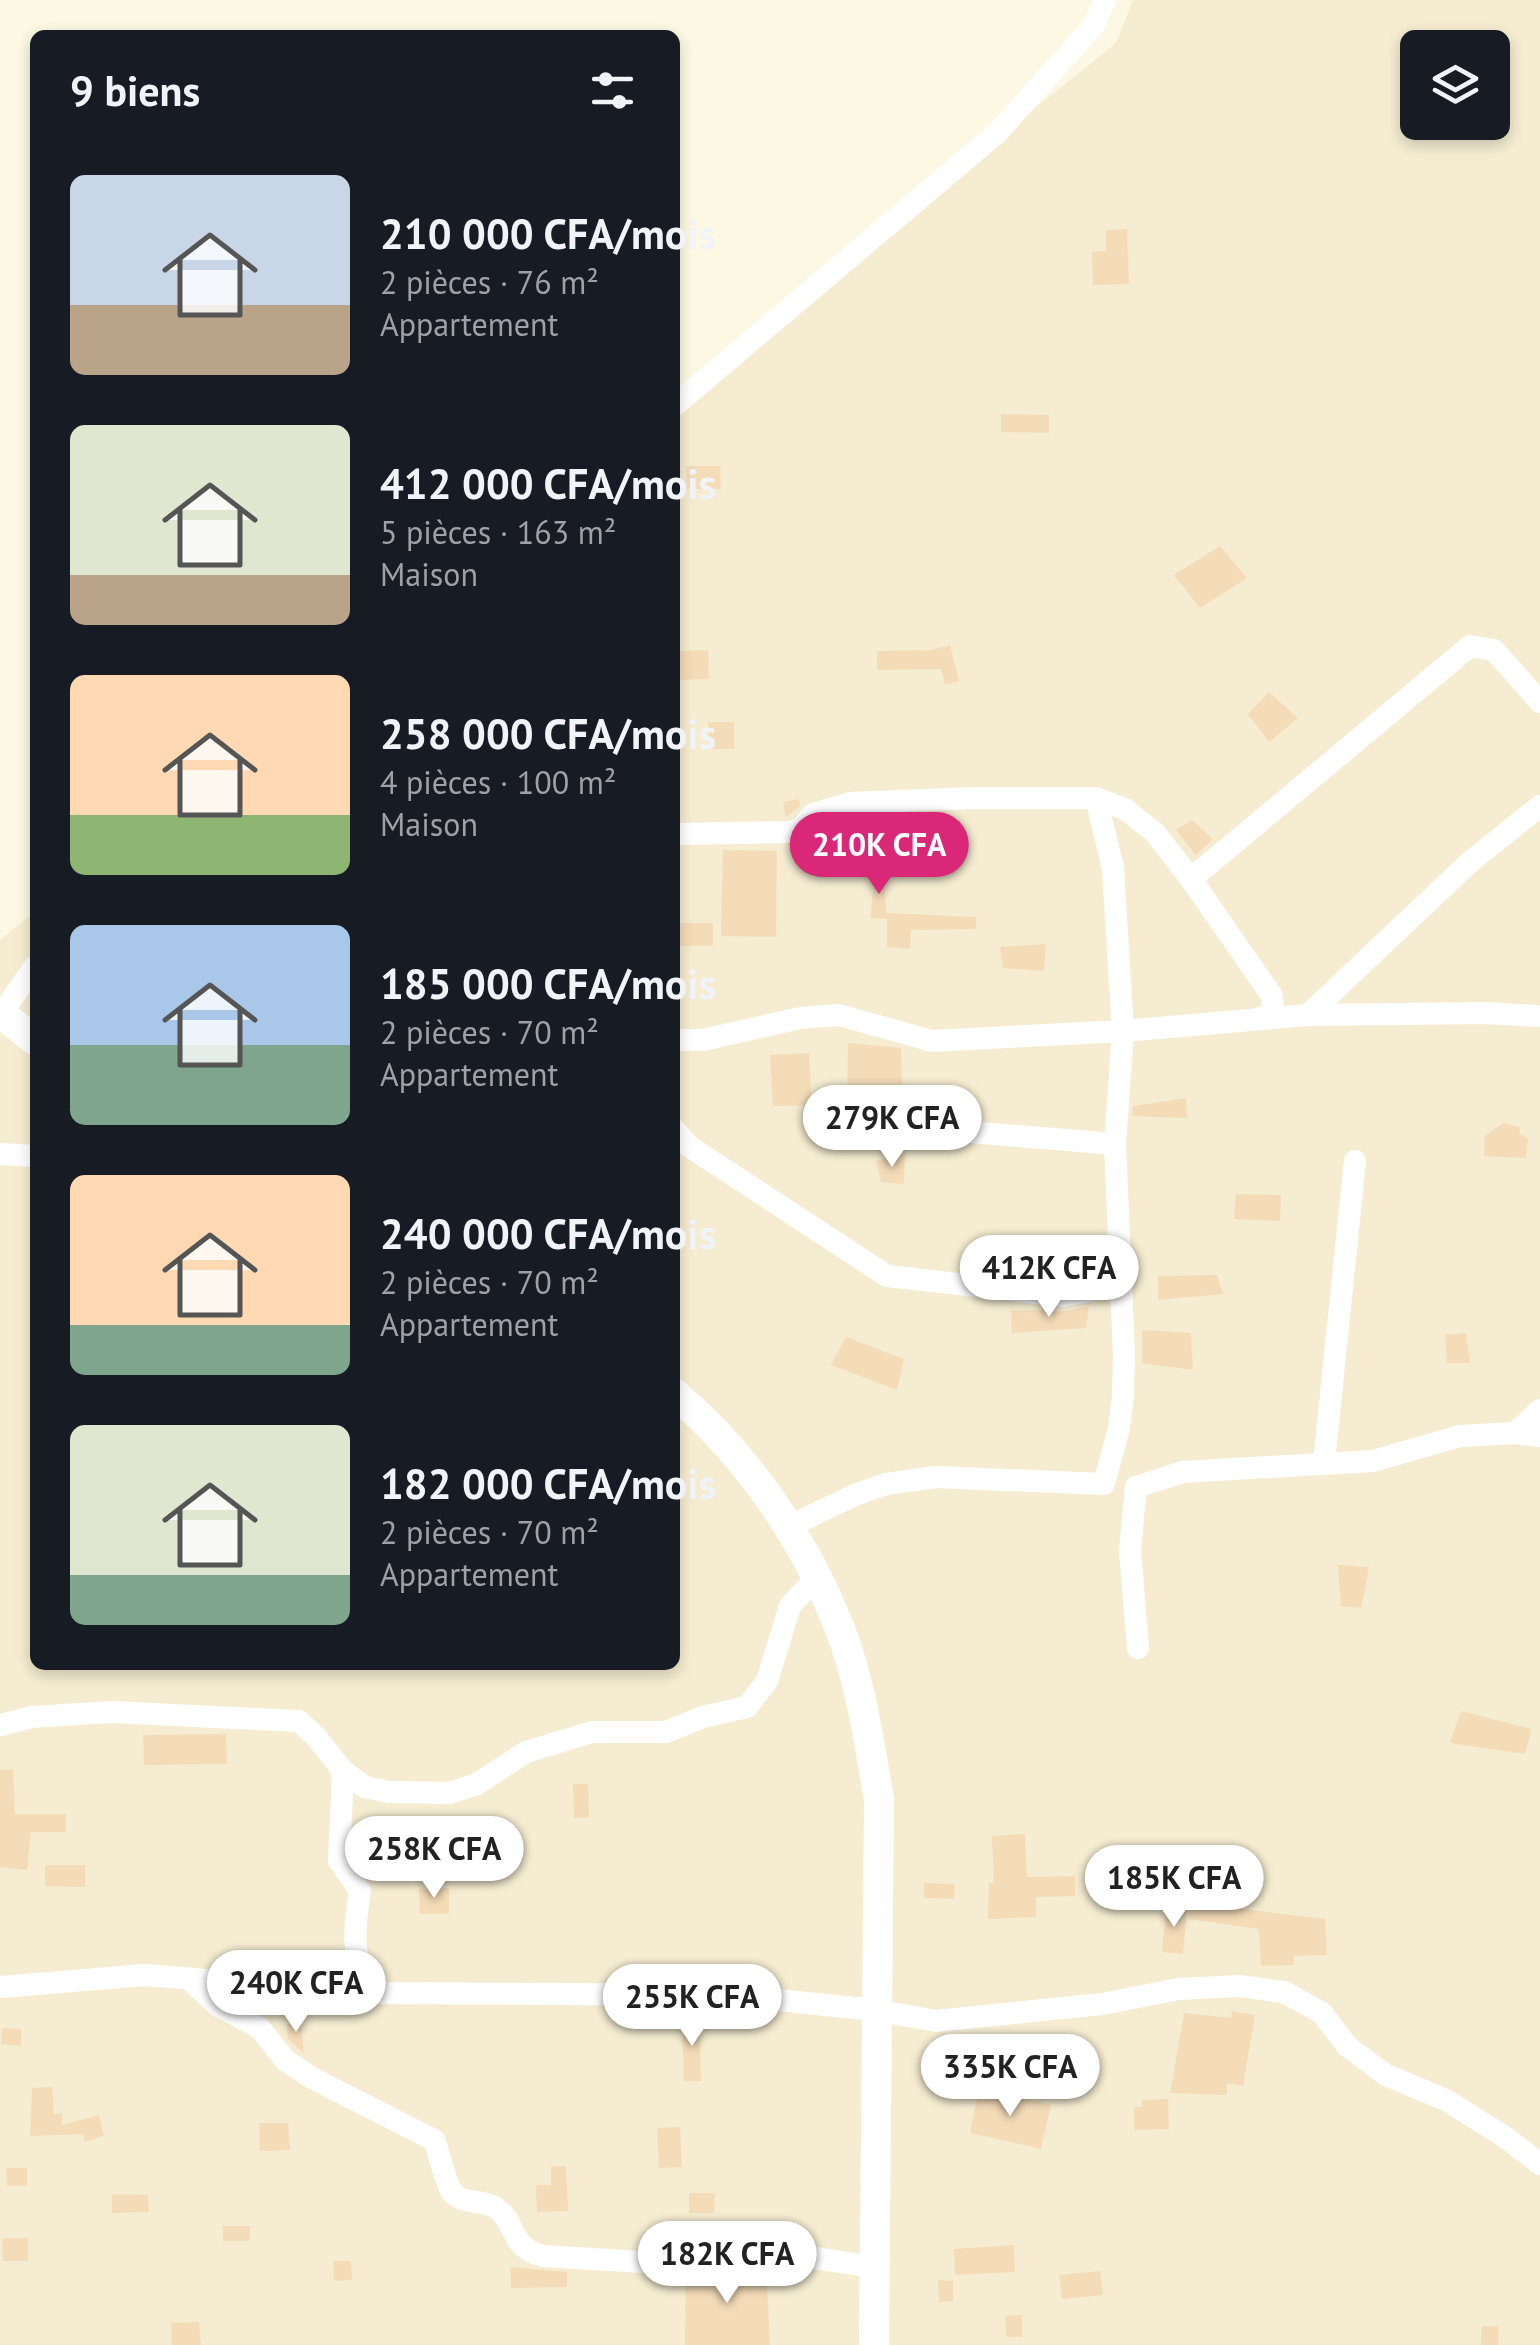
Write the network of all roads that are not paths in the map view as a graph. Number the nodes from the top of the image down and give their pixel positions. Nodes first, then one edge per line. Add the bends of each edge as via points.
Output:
1 (1104, 0) edge
2 (680, 401) edge
3 (1540, 702) edge
4 (1096, 798) junction
5 (1540, 806) edge
6 (680, 834) edge
7 (1191, 879) junction
8 (30, 973) edge
9 (0, 1014) edge
10 (1308, 1016) junction
11 (1540, 1016) edge
12 (1122, 1032) junction
13 (30, 1036) edge
14 (680, 1040) edge
15 (887, 1125) dead end
16 (680, 1136) edge
17 (1115, 1144) junction
18 (0, 1154) edge
19 (30, 1156) edge
20 (1355, 1161) dead end
21 (1119, 1285) junction
22 (680, 1399) edge
23 (1540, 1410) edge
24 (1515, 1433) junction
25 (1540, 1436) edge
26 (1324, 1462) junction
27 (1104, 1484) junction
28 (1136, 1487) junction
29 (790, 1526) junction
30 (816, 1578) junction
31 (1138, 1648) dead end
32 (0, 1725) edge
33 (343, 1772) junction
34 (190, 1980) junction
35 (0, 1987) edge
36 (368, 1994) junction
37 (876, 2010) junction
38 (1540, 2164) edge
39 (874, 2267) junction
40 (874, 2345) edge

1 - 2 street via 1094,26 997,132
3 - 7 street via 1494,650 1470,646
4 - 6 street via 850,803 812,814 791,832
4 - 7 street via 1126,809 1155,832
4 - 12 street via 1113,868
5 - 10 street via 1470,862
7 - 12 street via 1272,996 1273,1017
8 - 9 street
9 - 13 main road
10 - 11 street
10 - 12 street
12 - 14 street via 932,1041 839,1015
12 - 17 street
15 - 17 street
16 - 21 street via 887,1276 1064,1296
17 - 21 street
18 - 19 street
20 - 26 street
21 - 27 street via 1123,1396
22 - 29 main road via 755,1478
23 - 24 street
24 - 25 street
24 - 26 street via 1460,1436 1373,1460
26 - 28 street via 1184,1472
27 - 28 street
27 - 29 street via 936,1477 886,1484
28 - 31 street via 1130,1550
29 - 30 main road
30 - 33 street via 790,1606 767,1680 747,1706 666,1732 592,1732 526,1752 449,1793 390,1792 365,1787
30 - 37 main road via 864,1710 879,1799
32 - 33 street via 112,1712 299,1721
33 - 36 street via 338,1861 360,1891 353,1938
34 - 35 street via 145,1976
34 - 36 street
34 - 39 street via 218,2006 260,2028 285,2060 312,2078 434,2140 451,2191 500,2210 528,2252 660,2263 698,2250 775,2252
36 - 37 street via 728,1995
37 - 38 street via 936,2021 1178,1989 1284,1992 1322,2013 1347,2046 1386,2075 1446,2100
37 - 39 main road
39 - 40 main road

